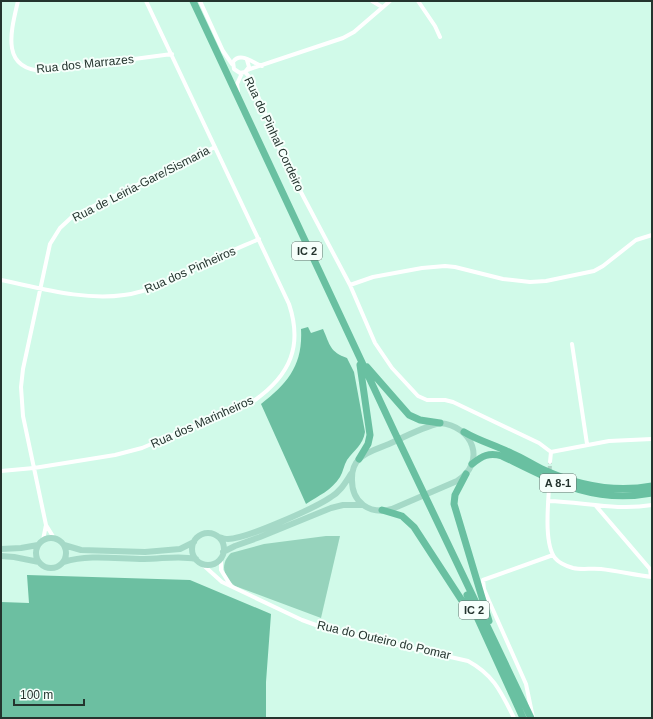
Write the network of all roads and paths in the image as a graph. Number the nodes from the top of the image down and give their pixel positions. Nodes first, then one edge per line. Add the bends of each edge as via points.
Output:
1 (18, 1) edge
2 (146, 1) edge
3 (189, 1) edge
4 (193, 1) edge
5 (200, 1) edge
6 (372, 1) edge
7 (390, 1) edge
8 (418, 1) edge
9 (382, 7) junction
10 (440, 37) dead end
11 (172, 54) junction
12 (227, 54) junction
13 (237, 58) junction
14 (247, 60) junction
15 (232, 64) junction
16 (262, 66) junction
17 (245, 72) junction
18 (239, 100) junction
19 (215, 147) junction
20 (652, 235) edge
21 (259, 239) junction
22 (1, 280) edge
23 (350, 285) junction
24 (41, 288) junction
25 (572, 344) dead end
26 (357, 352) junction
27 (360, 365) junction
28 (440, 423) junction
29 (464, 432) junction
30 (652, 439) edge
31 (587, 444) junction
32 (551, 452) junction
33 (359, 459) junction
34 (550, 462) tunnel mouth
35 (472, 464) junction
36 (34, 468) junction
37 (1, 471) edge
38 (352, 473) junction
39 (466, 474) junction
40 (652, 486) edge
41 (549, 488) tunnel mouth
42 (652, 493) edge
43 (548, 501) junction
44 (362, 504) junction
45 (652, 505) edge
46 (596, 506) junction
47 (382, 510) junction
48 (46, 525) junction
49 (219, 537) junction
50 (54, 538) junction
51 (43, 540) junction
52 (194, 542) junction
53 (38, 545) junction
54 (64, 545) junction
55 (1, 549) edge
56 (222, 554) junction
57 (553, 555) junction
58 (3, 557) edge
59 (196, 560) junction
60 (39, 562) junction
61 (64, 562) junction
62 (202, 564) junction
63 (651, 577) edge
64 (232, 587) junction
65 (497, 646) junction
66 (502, 673) junction
67 (514, 718) edge
68 (523, 718) edge
69 (532, 718) edge

1 - 11 street, Rua dos Marrazes via 9,41 10,52 23,68 43,71
2 - 11 street
3 - 27 highway, IC 2
4 - 18 highway, IC 2
5 - 12 street via 223,51
6 - 9 street
7 - 9 street
8 - 10 street
9 - 16 street via 354,32 343,38
11 - 19 street
12 - 13 street
12 - 15 street
13 - 14 street
13 - 15 street
14 - 16 street
14 - 17 street via 249,64
15 - 17 street via 235,71
16 - 17 street
17 - 18 street via 237,84
17 - 23 street, Rua do Pinhal Cordeiro via 251,79 284,160
18 - 26 highway, IC 2
19 - 21 street, Rua dos Marinheiros
19 - 24 street, Rua de Leiria-Gare/Sismaria via 73,216 60,228 50,244
20 - 23 street via 636,240 594,271 546,281 503,279 445,266 373,277
21 - 24 street, Rua dos Pinheiros via 167,282 138,292 118,296 95,296
21 - 36 street, Rua dos Marinheiros via 294,317 294,350 282,375 271,387 254,400 142,448 116,455
22 - 24 street, Rua dos Pinheiros
23 - 32 street, Rua do Pinhal Cordeiro via 375,343 392,368 418,396 427,400 453,402 539,443
24 - 36 street, Rua de Leiria-Gare/Sismaria via 21,387 23,416
25 - 31 street
26 - 28 highway via 406,413 420,420
26 - 65 highway, IC 2
27 - 33 highway via 370,435
27 - 66 highway, IC 2
28 - 29 main road via 455,426
28 - 33 main road
29 - 35 main road via 472,445
29 - 40 highway, A 8-1 via 573,482 613,489
30 - 31 street
31 - 32 street
32 - 34 street
33 - 38 main road
35 - 39 main road
35 - 42 highway, A 8-1 via 483,456 494,454 582,491 616,496
36 - 37 street, Rua dos Marinheiros
36 - 48 street, Rua de Leiria-Gare/Sismaria
38 - 44 main road via 353,491
38 - 49 main road via 340,490 325,501 294,516 233,538
39 - 47 main road via 457,481 410,502
39 - 65 highway via 455,495 454,504
41 - 43 street
43 - 46 street
43 - 57 street via 547,528
44 - 47 main road
44 - 56 main road via 331,508 235,546
45 - 46 street via 629,508
46 - 63 street via 650,569
47 - 66 highway via 402,516 414,527 468,608
48 - 50 street
48 - 51 street
49 - 52 main road via 205,533 198,536
49 - 56 main road via 223,545
50 - 51 main road
50 - 54 main road
51 - 53 main road
52 - 54 main road via 180,549 151,552 81,550
52 - 59 main road via 192,551
53 - 55 main road
53 - 60 main road via 36,556
54 - 61 main road via 67,552
56 - 62 main road via 213,564
56 - 64 street via 221,570
57 - 63 street via 559,562 573,568
57 - 69 street via 483,580 484,589 526,684
58 - 60 main road
59 - 61 main road via 178,556 144,559 80,558
59 - 62 main road
60 - 61 main road via 47,568 57,567
62 - 64 street, Rua do Outeiro do Pomar via 222,582
64 - 67 street, Rua do Outeiro do Pomar via 288,614 327,629 468,661 485,671 492,679
65 - 69 highway, IC 2
66 - 68 highway, IC 2

